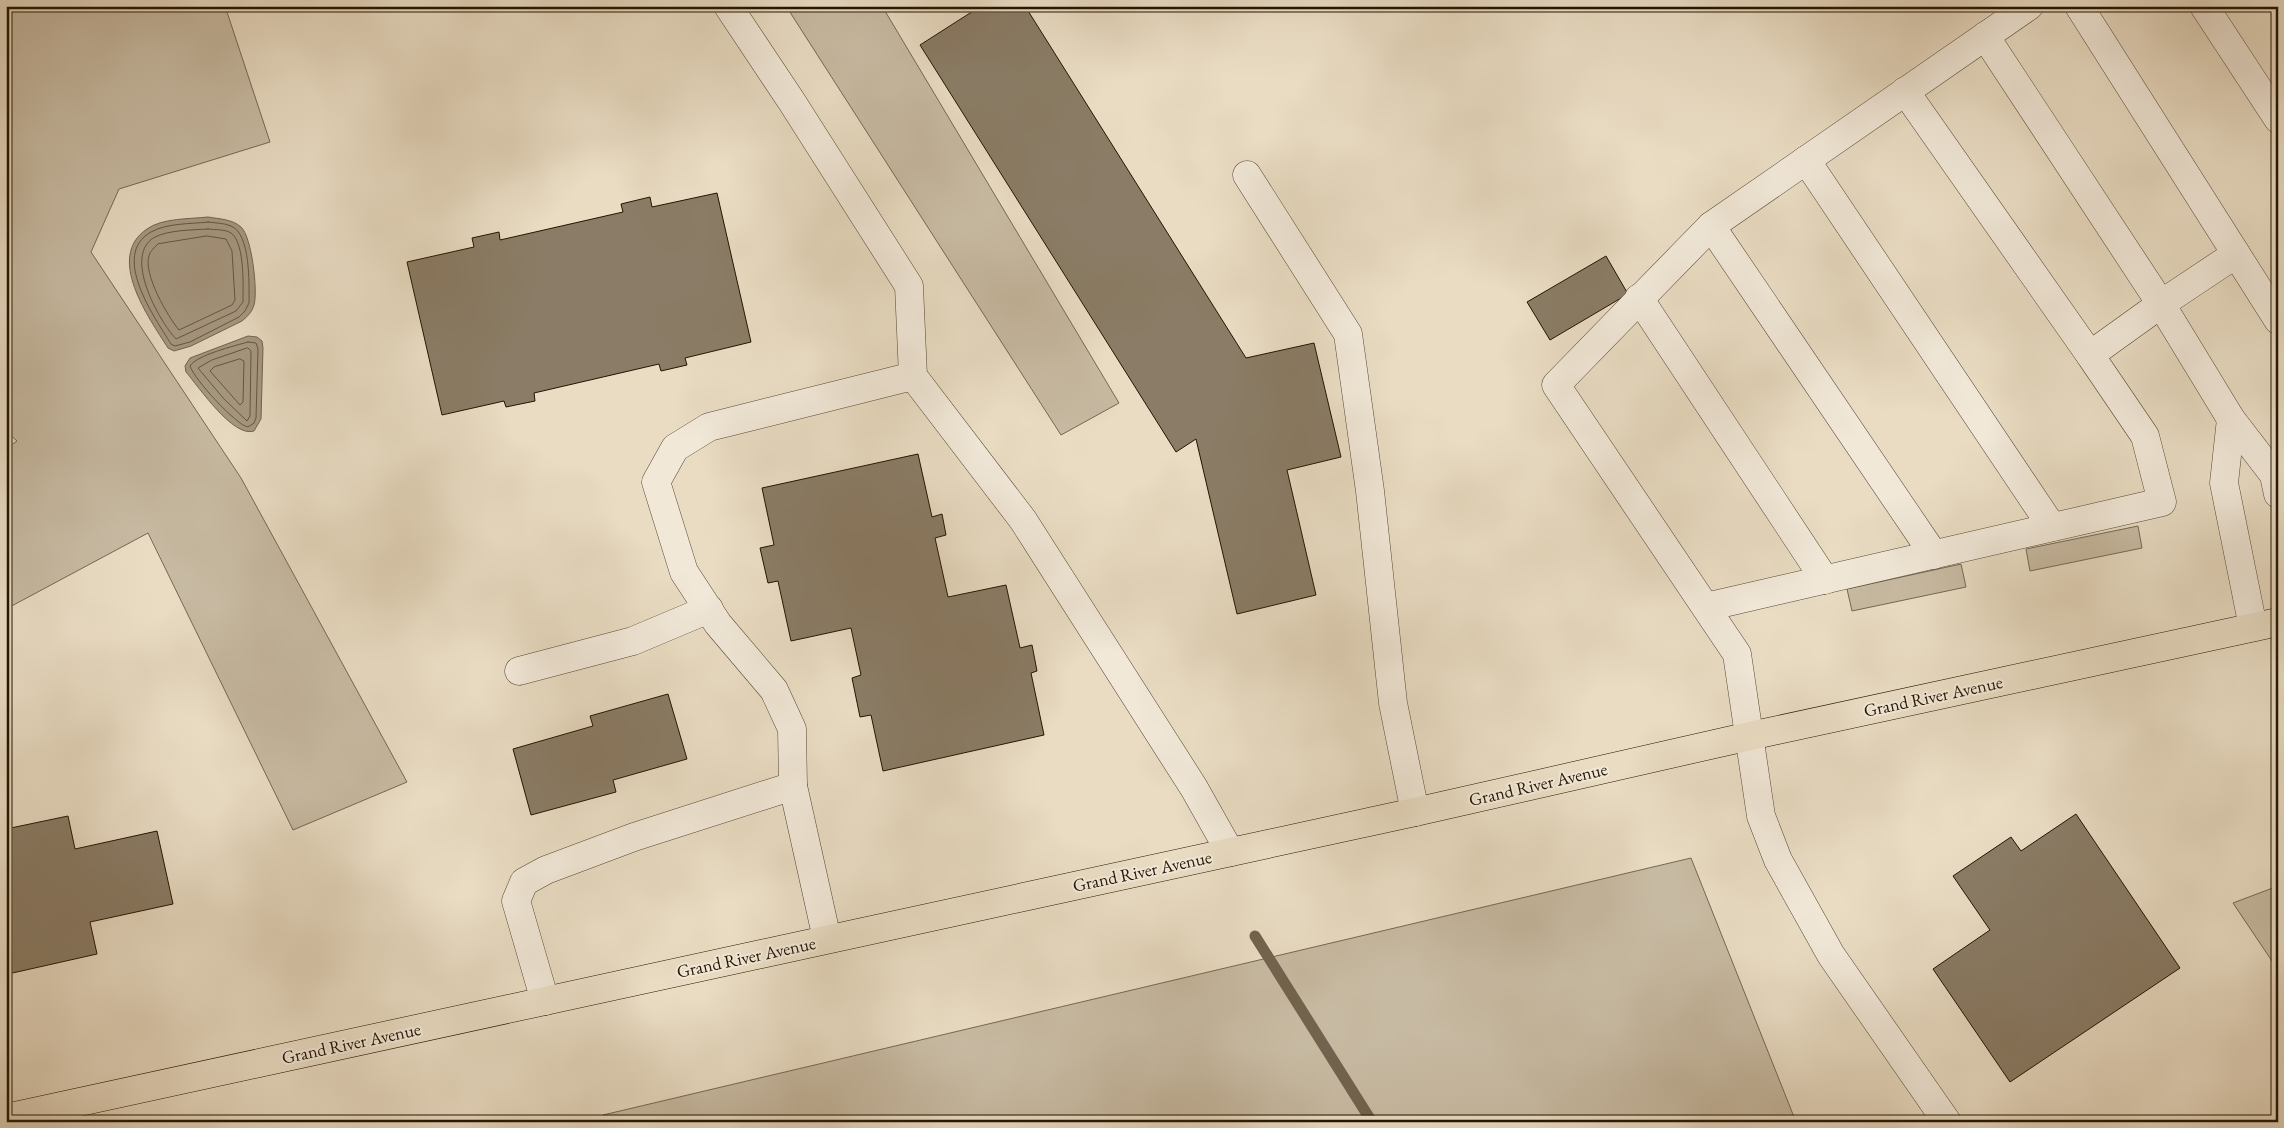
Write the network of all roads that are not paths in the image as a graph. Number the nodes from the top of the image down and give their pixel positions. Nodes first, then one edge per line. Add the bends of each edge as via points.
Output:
1 (728, 6) edge
2 (2029, 6) edge
3 (2079, 6) edge
4 (2204, 6) edge
5 (1985, 36) junction
6 (1905, 91) junction
7 (2278, 119) edge
8 (1806, 160) junction
9 (1247, 175) dead end
10 (1710, 226) junction
11 (2236, 254) junction
12 (1639, 298) junction
13 (2161, 304) junction
14 (2278, 320) edge
15 (2090, 355) junction
16 (913, 376) junction
17 (2231, 420) junction
18 (2278, 494) edge
19 (2052, 527) junction
20 (1934, 554) junction
21 (1825, 580) junction
22 (1706, 607) junction
23 (708, 609) junction
24 (2265, 625) edge
25 (520, 671) dead end
26 (1750, 736) junction
27 (793, 786) junction
28 (1415, 812) junction
29 (1230, 852) junction
30 (827, 939) junction
31 (545, 1001) junction
32 (6, 1118) edge
33 (1946, 1122) edge

1 - 16 lane via 909,286
2 - 5 lane
3 - 11 lane
4 - 7 lane
5 - 6 lane
5 - 13 lane
6 - 8 lane
6 - 15 lane
8 - 10 lane
8 - 19 lane
9 - 28 lane via 1348,334 1370,491 1393,703
10 - 12 lane
10 - 20 lane
11 - 13 lane
11 - 14 lane
12 - 21 lane
12 - 22 lane via 1556,385
13 - 15 lane
13 - 17 lane
15 - 19 lane via 2145,436 2162,502
16 - 23 lane via 709,427 675,448 656,482 684,572
16 - 29 lane via 1023,520 1194,788
17 - 18 lane via 2274,475
17 - 24 lane via 2224,484
19 - 20 lane
20 - 21 lane
21 - 22 lane
22 - 26 lane via 1737,654
23 - 25 lane via 634,641
23 - 27 lane via 774,690 792,729
24 - 26 main road, Grand River Avenue
26 - 28 main road, Grand River Avenue
26 - 33 lane via 1762,816 1778,860 1831,955
27 - 30 lane
27 - 31 lane via 634,837 546,870 524,882 516,901
28 - 29 main road, Grand River Avenue
29 - 30 main road, Grand River Avenue
30 - 31 main road, Grand River Avenue
31 - 32 main road, Grand River Avenue

